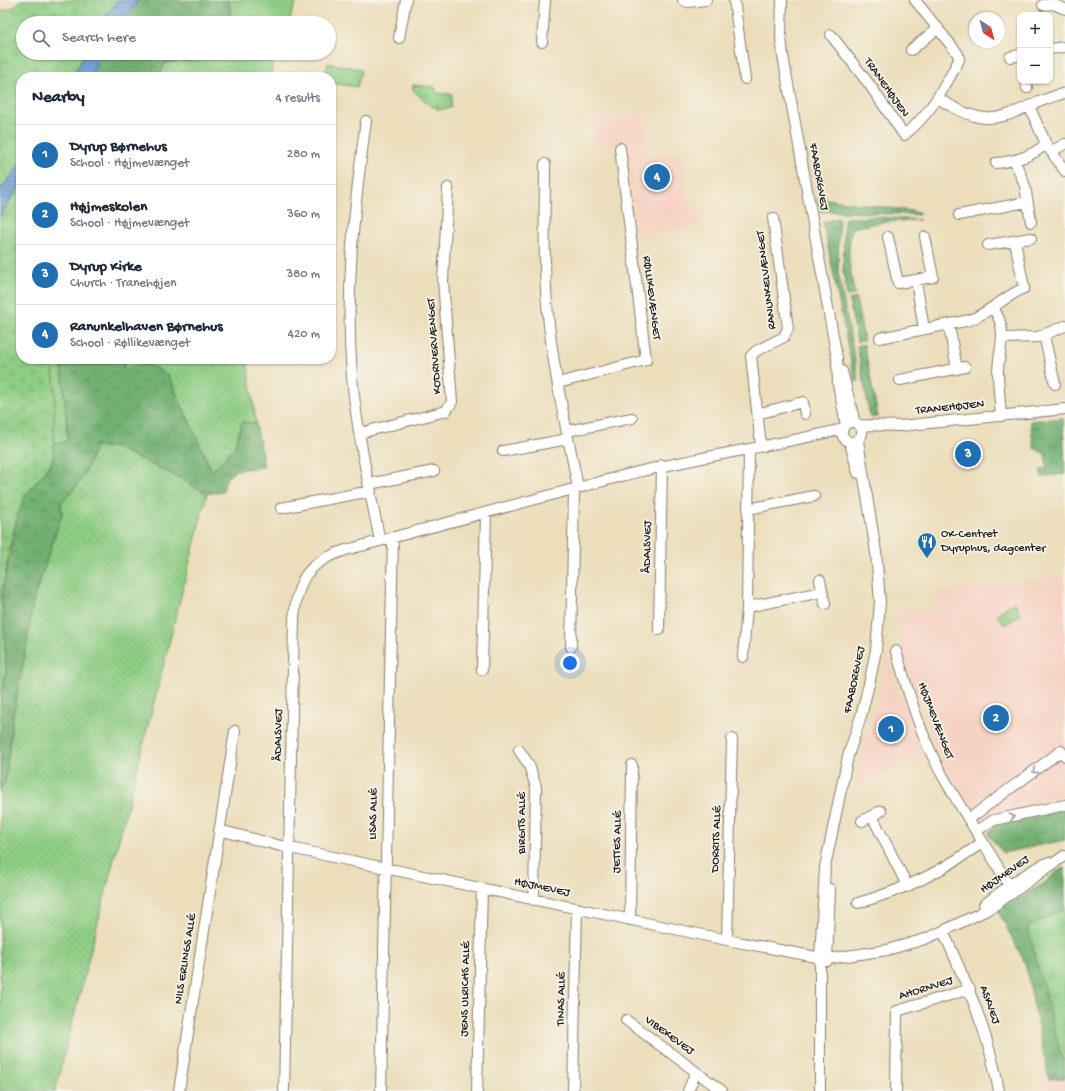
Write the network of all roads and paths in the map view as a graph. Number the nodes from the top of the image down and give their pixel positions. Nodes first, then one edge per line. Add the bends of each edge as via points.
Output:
1 (406, 0) edge
2 (545, 0) edge
3 (683, 0) edge
4 (706, 0) edge
5 (734, 0) edge
6 (782, 0) edge
7 (915, 0) edge
8 (1043, 5) dead end
9 (1065, 9) edge
10 (938, 28) junction
11 (831, 34) dead end
12 (399, 38) dead end
13 (542, 42) dead end
14 (1065, 47) edge
15 (1053, 49) edge
16 (911, 50) dead end
17 (745, 79) dead end
18 (1065, 93) edge
19 (938, 98) junction
20 (1029, 106) junction
21 (366, 121) dead end
22 (1065, 144) edge
23 (620, 148) dead end
24 (1049, 148) junction
25 (1015, 160) junction
26 (996, 163) dead end
27 (545, 164) dead end
28 (1065, 171) edge
29 (448, 188) dead end
30 (1027, 202) junction
31 (959, 215) dead end
32 (773, 218) dead end
33 (1031, 222) dead end
34 (888, 236) dead end
35 (925, 237) dead end
36 (1031, 238) dead end
37 (1016, 241) junction
38 (988, 245) dead end
39 (916, 281) junction
40 (993, 308) junction
41 (949, 326) junction
42 (1065, 326) edge
43 (924, 329) junction
44 (1044, 335) junction
45 (880, 338) dead end
46 (1003, 338) junction
47 (900, 380) dead end
48 (558, 383) junction
49 (1055, 384) dead end
50 (1065, 409) edge
51 (757, 414) junction
52 (805, 414) dead end
53 (1001, 416) junction
54 (632, 418) dead end
55 (852, 432) junction
56 (360, 433) junction
57 (568, 435) junction
58 (761, 446) junction
59 (749, 449) junction
60 (504, 451) dead end
61 (662, 465) junction
62 (434, 471) dead end
63 (370, 488) junction
64 (576, 488) junction
65 (814, 496) dead end
66 (281, 508) dead end
67 (748, 509) junction
68 (486, 512) junction
69 (393, 537) junction
70 (380, 541) junction
71 (820, 580) dead end
72 (822, 592) junction
73 (825, 604) dead end
74 (747, 607) junction
75 (659, 630) dead end
76 (571, 647) dead end
77 (896, 650) dead end
78 (743, 657) dead end
79 (482, 670) dead end
80 (235, 731) dead end
81 (732, 739) dead end
82 (520, 750) dead end
83 (1065, 756) edge
84 (632, 765) dead end
85 (1065, 805) edge
86 (882, 811) dead end
87 (872, 816) junction
88 (968, 819) junction
89 (862, 822) dead end
90 (219, 830) junction
91 (976, 831) junction
92 (983, 842) junction
93 (290, 848) junction
94 (1064, 856) edge
95 (386, 867) junction
96 (1015, 886) junction
97 (908, 887) junction
98 (482, 888) junction
99 (534, 900) junction
100 (858, 904) dead end
101 (577, 908) junction
102 (630, 920) junction
103 (943, 931) junction
104 (727, 940) junction
105 (824, 956) junction
106 (970, 989) junction
107 (626, 1020) dead end
108 (696, 1072) junction
109 (179, 1091) edge
110 (284, 1091) edge
111 (381, 1091) edge
112 (477, 1091) edge
113 (573, 1091) edge
114 (688, 1091) edge
115 (722, 1091) edge
116 (820, 1091) edge
117 (896, 1091) edge
118 (999, 1091) edge

1 - 12 street
2 - 13 street
3 - 4 street
5 - 17 street
6 - 55 street, FAABORGVEJ via 782,56 837,358 838,384
7 - 10 street, TRANEHØJEN
8 - 9 street via 1053,4
10 - 16 street
10 - 19 street, TRANEHØJEN via 960,60
11 - 19 street, TRANEHØJEN via 904,135 917,125
14 - 15 street
18 - 20 street
19 - 20 street via 962,113 986,119 1011,115
20 - 24 street
21 - 56 street via 355,198 350,266 352,371
22 - 24 street
23 - 48 street, RØLLIKEVÆNGET via 646,360
24 - 25 street
24 - 28 street
25 - 26 street
25 - 30 street
27 - 48 street via 543,212 546,298
29 - 56 street, KODRIVERVÆNGET via 443,281 452,402 446,411
30 - 31 street
30 - 33 street
32 - 51 street, RANUNKELVÆNGET via 787,332 784,337 751,356
34 - 39 street via 898,283
35 - 39 street via 933,277
36 - 37 street
37 - 38 street
37 - 40 street via 1024,288 1011,294
39 - 43 street
40 - 41 street via 970,320
40 - 46 street, TRANEHØJEN via 1000,317
41 - 43 street
41 - 47 street via 961,368
42 - 44 street
43 - 45 street
44 - 46 street via 1029,339
44 - 49 street
46 - 53 street, TRANEHØJEN via 998,370
48 - 57 street
50 - 53 street, TRANEHØJEN
51 - 52 street via 803,402
51 - 58 street, RANUNKELVÆNGET
53 - 55 street, TRANEHØJEN
54 - 57 street
55 - 58 street, ÅDALSVEJ
55 - 105 street, FAABORGVEJ via 878,565 880,602 876,650 838,797 825,874
56 - 63 street
57 - 60 street
57 - 64 street
58 - 59 street, ÅDALSVEJ
59 - 61 street, ÅDALSVEJ
59 - 67 street
61 - 64 street, ÅDALSVEJ
61 - 75 street, ÅDALSVEJ
62 - 63 street
63 - 66 street
63 - 70 street
64 - 68 street, ÅDALSVEJ
64 - 76 street
65 - 67 street
67 - 74 street
68 - 69 street, ÅDALSVEJ
68 - 79 street
69 - 70 street, ÅDALSVEJ
69 - 95 street, LISAS ALLÉ
70 - 93 street, ÅDALSVEJ via 331,555 318,562 303,578 299,589 294,619
71 - 72 street
72 - 73 street
72 - 74 street
74 - 78 street
77 - 88 street, HØJMEVÆNGET via 922,731 938,767
80 - 90 street, NILS ERLINGS ALLÉ
81 - 104 street, DORRITS ALLÉ
82 - 99 street, BIRGITS ALLÉ via 529,765 536,787
83 -> 88 street via 1062,751
84 - 102 street, JETTES ALLÉ
91 -> 85 street via 994,820
86 - 87 street
87 - 89 street
87 - 97 street
88 - 91 street, HØJMEVÆNGET
90 - 93 street
90 - 109 street, NILS ERLINGS ALLÉ
91 - 92 street, HØJMEVÆNGET
92 - 96 street, HØJMEVÆNGET
92 - 97 street via 938,872
93 - 95 street, HØJMEVEJ
93 - 110 street, ÅDALSVEJ
94 - 96 street, HØJMEVEJ via 1038,866
95 - 98 street, HØJMEVEJ
95 - 111 street, LISAS ALLÉ
96 - 103 street, HØJMEVEJ via 991,908
97 - 100 street
98 - 99 street, HØJMEVEJ
98 - 112 street, JENS ULRICHS ALLÉ
99 - 101 street, HØJMEVEJ
101 - 102 street, HØJMEVEJ
101 - 113 street, TINAS ALLÉ
102 - 104 street, HØJMEVEJ
103 - 105 street, HØJMEVEJ via 924,939 872,953
103 - 106 street, ASKVEJ
104 - 105 street, HØJMEVEJ
105 - 116 street, FAABORGVEJ
106 - 117 street, AHORNVEJ via 897,1011
106 - 118 street, ASKVEJ via 985,1030
107 - 108 street, VIBEKEVEJ
108 - 114 street, VIBEKEVEJ
108 - 115 street, VIBEKEVEJ

